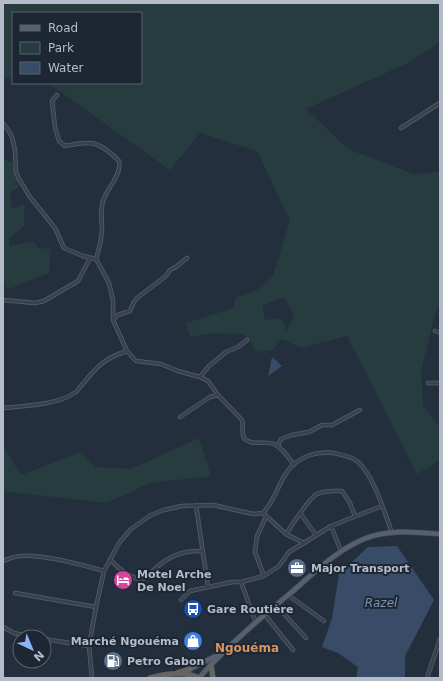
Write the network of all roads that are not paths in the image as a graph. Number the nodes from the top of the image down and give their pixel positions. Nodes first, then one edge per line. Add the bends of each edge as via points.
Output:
1 (57, 95) dead end
2 (440, 103) edge
3 (3, 123) edge
4 (401, 128) dead end
5 (90, 258) junction
6 (187, 258) dead end
7 (96, 259) junction
8 (3, 300) edge
9 (113, 320) junction
10 (435, 331) dead end
11 (440, 333) edge
12 (247, 340) dead end
13 (127, 351) junction
14 (200, 377) junction
15 (428, 383) dead end
16 (440, 383) edge
17 (218, 395) junction
18 (3, 408) edge
19 (360, 410) dead end
20 (180, 417) dead end
21 (278, 446) junction
22 (294, 465) junction
23 (196, 505) junction
24 (382, 506) junction
25 (263, 513) junction
26 (300, 513) junction
27 (355, 516) junction
28 (266, 517) junction
29 (331, 526) junction
30 (392, 532) junction
31 (286, 534) junction
32 (440, 534) edge
33 (316, 535) junction
34 (304, 543) junction
35 (202, 551) junction
36 (341, 551) junction
37 (110, 559) junction
38 (3, 561) edge
39 (104, 571) junction
40 (264, 576) junction
41 (241, 582) junction
42 (208, 587) junction
43 (15, 593) dead end
44 (288, 595) junction
45 (181, 600) dead end
46 (276, 605) junction
47 (96, 607) junction
48 (265, 615) junction
49 (324, 621) dead end
50 (256, 623) junction
51 (3, 627) edge
52 (12, 632) edge
53 (306, 638) dead end
54 (440, 639) edge
55 (52, 641) edge
56 (89, 646) junction
57 (293, 650) dead end
58 (221, 653) junction
59 (211, 664) junction
60 (190, 669) junction
61 (174, 674) junction
62 (187, 676) edge
63 (92, 678) edge
64 (150, 678) edge
65 (199, 678) edge
66 (213, 678) edge
67 (427, 678) edge

1 - 7 street via 52,101 52,110 62,145 83,142 102,146 119,161 120,165 103,201 102,231
2 - 4 street
3 - 5 street via 12,137 17,175 30,198 54,228 64,248
5 - 7 street
5 - 8 street via 78,281 44,301 35,303
6 - 9 street via 137,298 130,311 118,315
7 - 9 street via 109,283 113,300
9 - 13 street
10 - 11 street
12 - 14 street via 226,352
13 - 14 street via 138,362 161,364
13 - 18 street via 101,363 72,395 50,402
14 - 17 street via 208,381
15 - 16 street
17 - 20 street
17 - 21 street via 242,420 245,438 253,443 267,442
19 - 21 street via 332,425 280,439
21 - 22 street
22 - 24 street via 311,455 323,452 352,458 367,474
22 - 25 street via 287,472 274,499
23 - 25 street via 217,506 253,514
23 - 35 street
23 - 37 street via 172,508 151,515 131,529 114,549
24 - 27 street
24 - 30 street
25 - 28 street
26 - 27 street via 316,494 342,491
26 - 31 street
26 - 33 street
27 - 29 street
28 - 31 street
28 - 40 street via 257,536 254,552
29 - 33 street
29 - 36 street
30 - 32 main road
30 - 36 main road via 366,538
31 - 34 street
33 - 34 street
34 - 40 street via 288,552 279,566
35 - 37 street via 174,556 140,580 124,572
35 - 42 street
36 - 44 main road
37 - 39 street
38 - 39 street via 28,556
39 - 47 street
40 - 41 street
41 - 42 street
41 - 50 street
42 - 45 street via 190,591
43 - 47 street
44 - 46 main road
44 - 49 street
46 - 48 main road
46 - 53 street
47 - 56 street
48 - 50 main road
48 - 57 street
50 - 58 main road
51 - 52 street
54 - 67 street
55 - 56 street
56 - 63 street
58 - 59 main road
58 - 60 main road
59 - 65 main road
59 - 66 highway
60 - 61 highway
60 - 62 main road
61 - 62 highway
61 - 64 highway
62 - 65 highway

